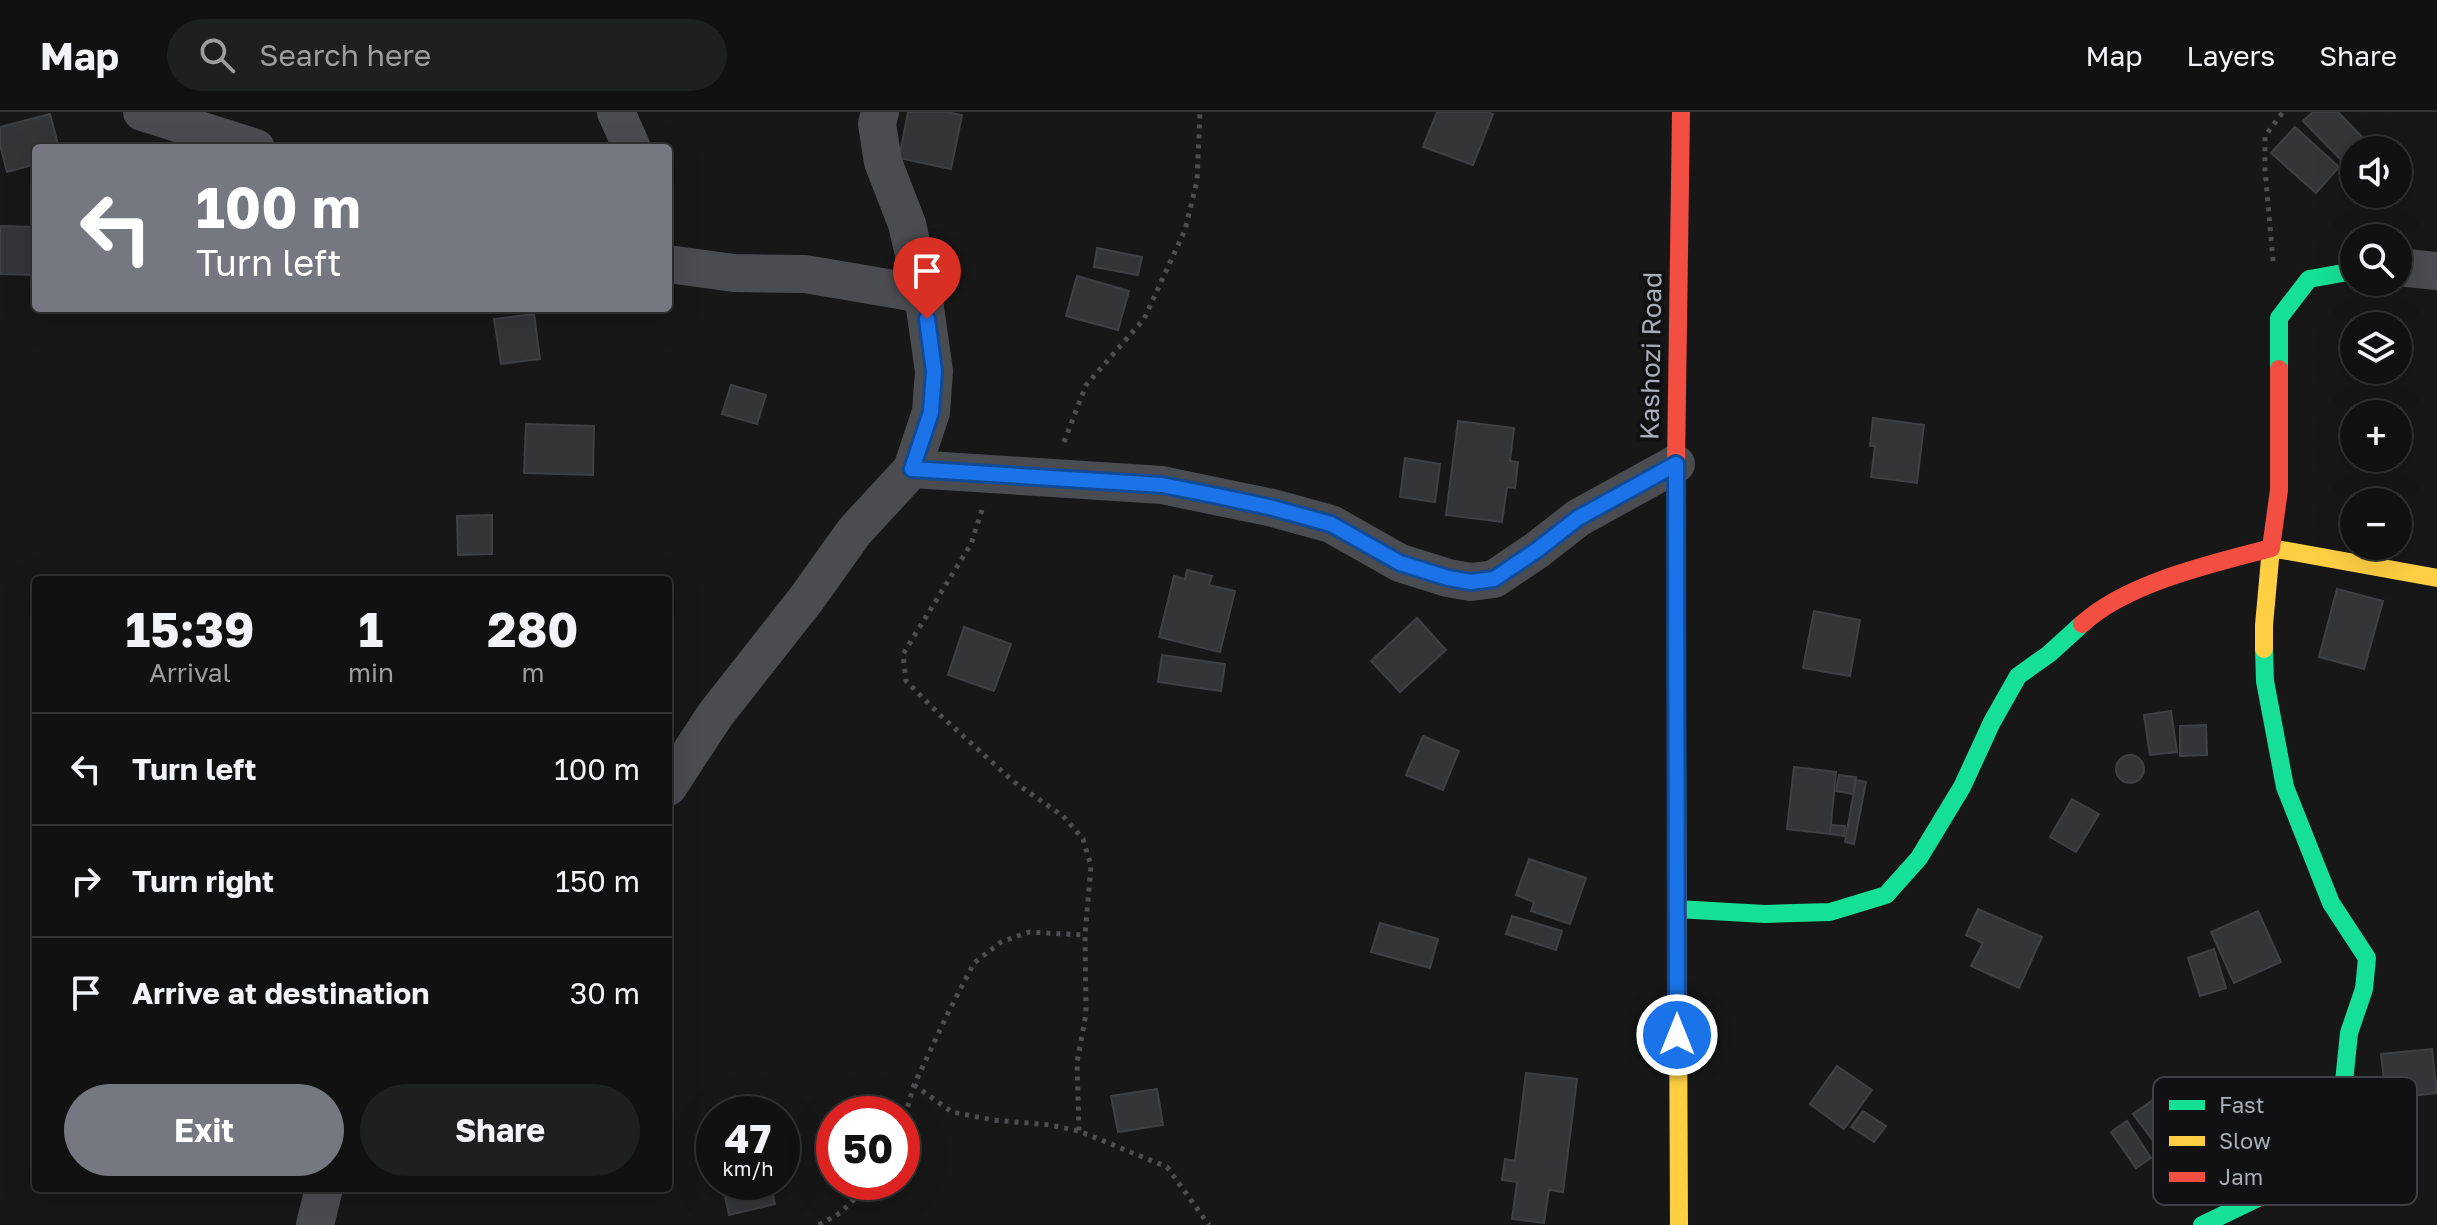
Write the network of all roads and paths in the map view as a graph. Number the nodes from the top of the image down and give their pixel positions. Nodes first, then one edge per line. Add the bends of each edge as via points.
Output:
1 (142, 112) edge
2 (616, 112) edge
3 (880, 112) edge
4 (1200, 112) edge
5 (1681, 112) edge
6 (2283, 112) edge
7 (243, 144) edge
8 (630, 144) edge
9 (672, 255) edge
10 (2412, 268) edge
11 (2437, 271) edge
12 (2340, 273) edge
13 (923, 294) junction
14 (2279, 318) junction
15 (1676, 464) junction
16 (912, 469) junction
17 (994, 475) junction
18 (1051, 477) junction
19 (2271, 548) junction
20 (2437, 578) edge
21 (672, 781) edge
22 (1676, 909) junction
23 (1085, 935) junction
24 (2344, 1077) edge
25 (914, 1085) junction
26 (911, 1096) edge
27 (1079, 1131) junction
28 (323, 1192) edge
29 (853, 1200) edge
30 (2244, 1205) edge
31 (315, 1225) edge
32 (819, 1225) edge
33 (1209, 1225) edge
34 (1679, 1225) edge
35 (2202, 1225) edge

1 - 7 street
2 - 8 street
3 - 13 street via 883,162 907,224
4 - 18 path via 1197,181 1185,230 1144,319 1086,385
5 - 15 street, Kashozi Road
6 - 14 path via 2265,136
9 - 13 street via 734,273 805,274
10 - 11 street
12 - 14 street via 2309,279
13 - 16 street via 934,371 931,412
14 - 19 street via 2279,490
15 - 18 street via 1578,518 1494,579 1471,582 1400,563 1331,524 1273,508 1162,485
15 - 22 street, Kashozi Road
16 - 17 street
16 - 21 street via 854,532 715,715
17 - 18 street
17 - 23 path via 971,544 903,654 906,681 1083,839 1091,866
19 - 20 street
19 - 22 street via 2142,588 2093,614 2018,676 1962,787 1919,858 1886,895 1830,912
19 - 24 street via 2265,681 2285,787 2331,903 2367,958
22 - 34 street, Kashozi Road
23 - 25 path via 1029,932 1001,942 974,963
23 - 27 path via 1086,1014 1077,1062
25 - 26 path
25 - 27 path via 952,1112
27 - 33 path via 1167,1167
28 - 31 street
29 - 32 path
30 - 35 street

